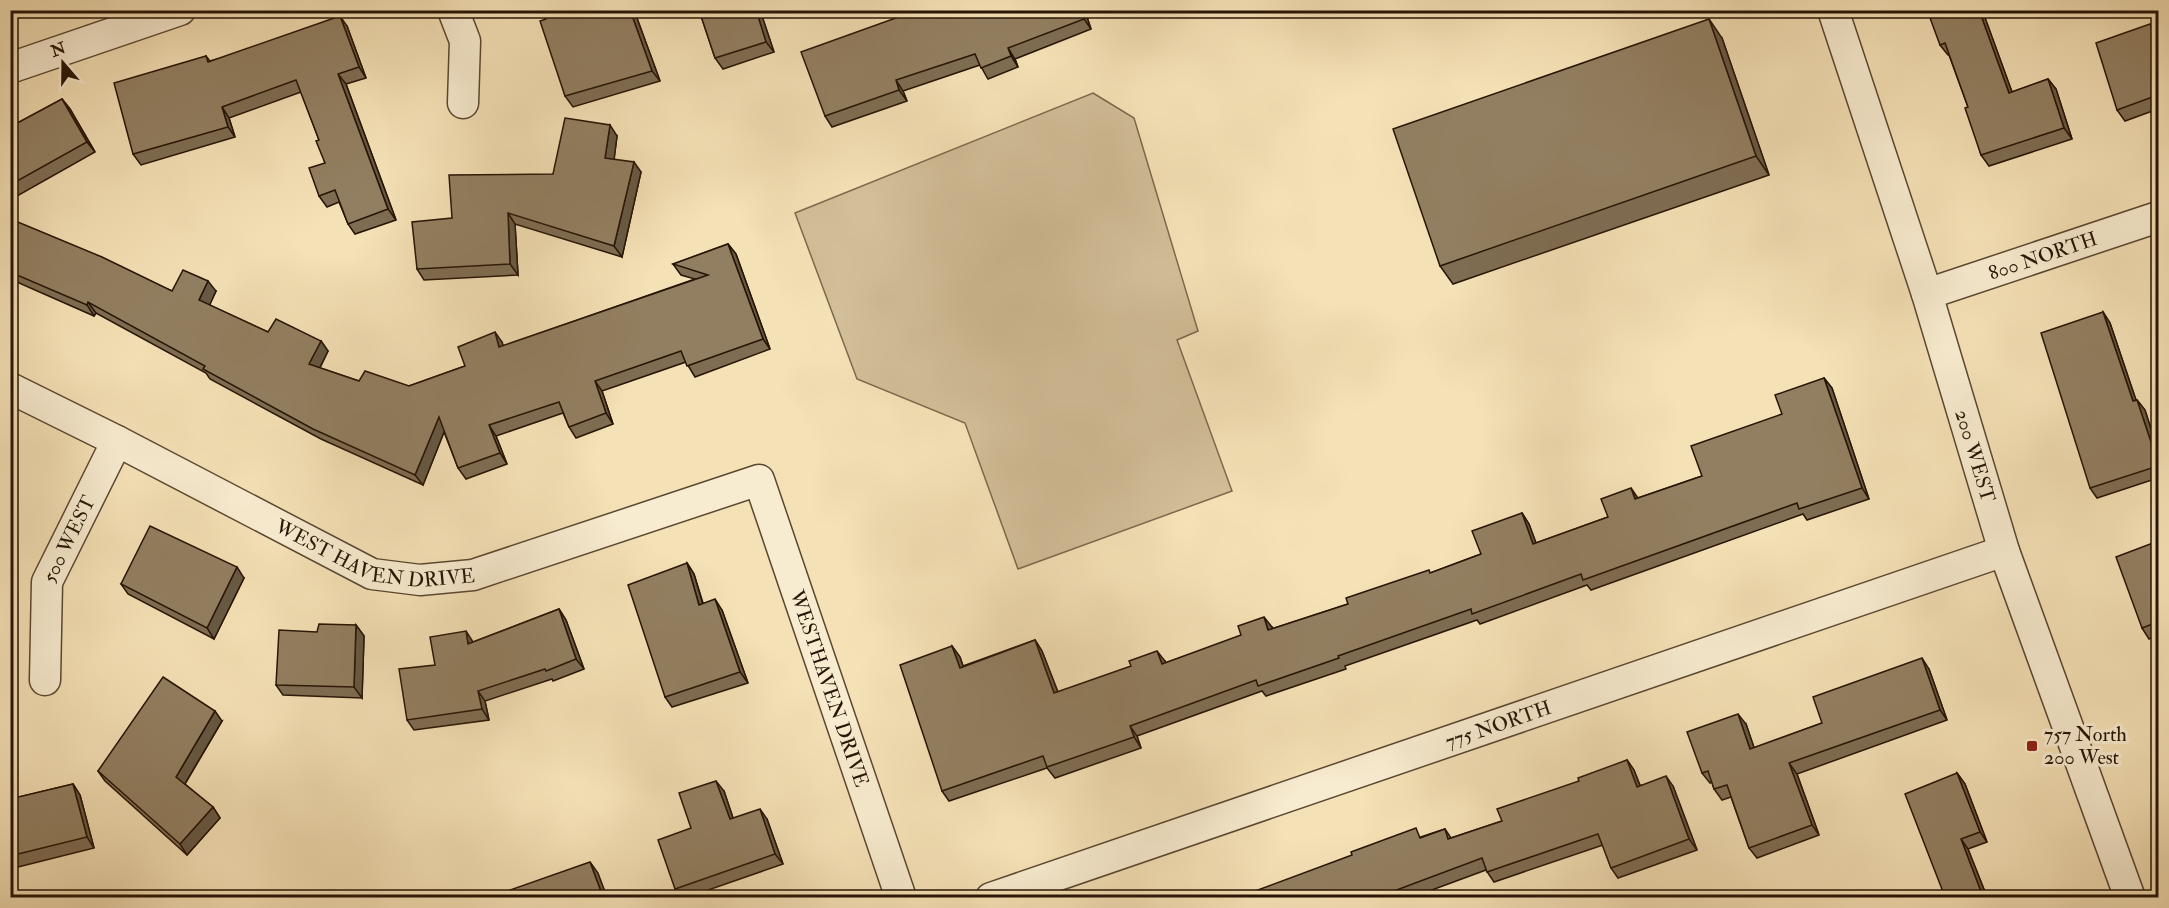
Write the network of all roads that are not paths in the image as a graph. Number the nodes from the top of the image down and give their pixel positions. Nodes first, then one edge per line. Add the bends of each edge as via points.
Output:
1 (180, 10) edge
2 (453, 10) edge
3 (1833, 10) edge
4 (10, 68) edge
5 (463, 102) dead end
6 (2158, 217) edge
7 (1926, 294) junction
8 (10, 388) edge
9 (117, 441) junction
10 (759, 480) joint
11 (2004, 551) junction
12 (45, 680) dead end
13 (901, 897) edge
14 (991, 897) edge
15 (2130, 897) edge

1 - 4 street
2 - 5 street via 465,41
3 - 7 street, 200 WEST
6 - 7 street, 800 NORTH
7 - 11 street, 200 WEST
8 - 9 street, WEST HAVEN DRIVE
9 - 10 street, WEST HAVEN DRIVE via 372,574 420,580 473,575
9 - 12 street, 500 WEST via 47,582
10 - 13 street, WESTHAVEN DRIVE
11 - 14 street, 775 NORTH
11 - 15 street, 200 WEST

